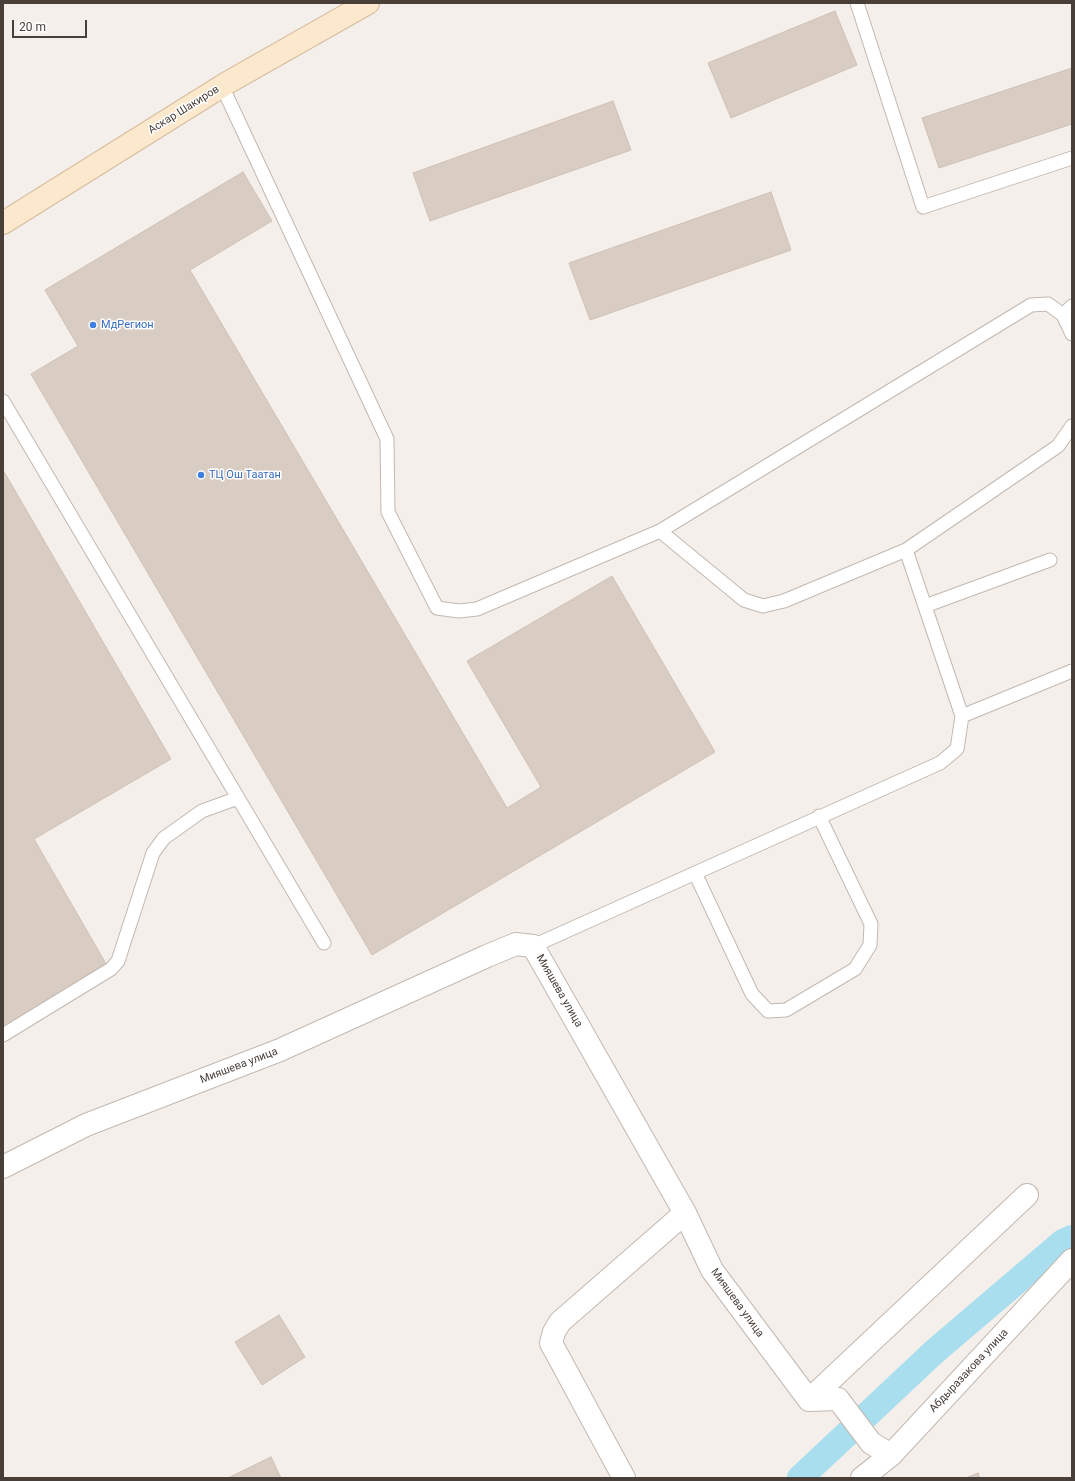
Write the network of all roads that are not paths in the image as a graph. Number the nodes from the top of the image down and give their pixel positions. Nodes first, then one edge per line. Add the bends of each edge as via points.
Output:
1 (368, 3) edge
2 (857, 3) edge
3 (222, 86) junction
4 (1072, 158) edge
5 (3, 223) edge
6 (1068, 311) edge
7 (1072, 334) edge
8 (3, 401) edge
9 (1072, 426) edge
10 (660, 531) junction
11 (906, 550) junction
12 (1050, 560) dead end
13 (925, 606) junction
14 (1072, 670) edge
15 (962, 716) junction
16 (238, 798) junction
17 (819, 816) junction
18 (695, 873) junction
19 (324, 943) dead end
20 (533, 946) junction
21 (3, 1035) edge
22 (3, 1167) edge
23 (1027, 1195) dead end
24 (685, 1213) junction
25 (1072, 1260) edge
26 (809, 1400) junction
27 (891, 1456) junction
28 (624, 1478) edge
29 (862, 1478) edge

1 - 3 main road, Аскар Шакиров
2 - 4 lane via 923,207
3 - 5 main road, Аскар Шакиров
3 - 10 lane via 387,439 388,512 437,608 459,611 477,609
6 - 7 lane
6 - 10 lane via 1048,304 1031,305
8 - 16 lane
9 - 11 lane via 1058,446
10 - 11 lane via 744,600 763,606 784,601
11 - 13 lane
12 - 13 lane
13 - 15 lane
14 - 15 lane
15 - 17 lane via 957,749 940,764
16 - 19 lane
16 - 21 lane via 202,811 164,838 153,853 118,961 111,969
17 - 18 lane
17 - 18 lane via 870,924 870,945 855,969 786,1010 768,1011 752,994
18 - 20 lane
20 - 22 street, Мияшева улица via 516,944 280,1050 86,1125
20 - 24 street, Мияшева улица
23 - 26 street
24 - 26 street, Мияшева улица via 712,1270
24 - 28 street via 560,1322 554,1332 552,1343
25 - 27 street, Абдыразакова улица
26 - 27 street via 838,1399 871,1443
27 - 29 street, Абдыразакова улица

